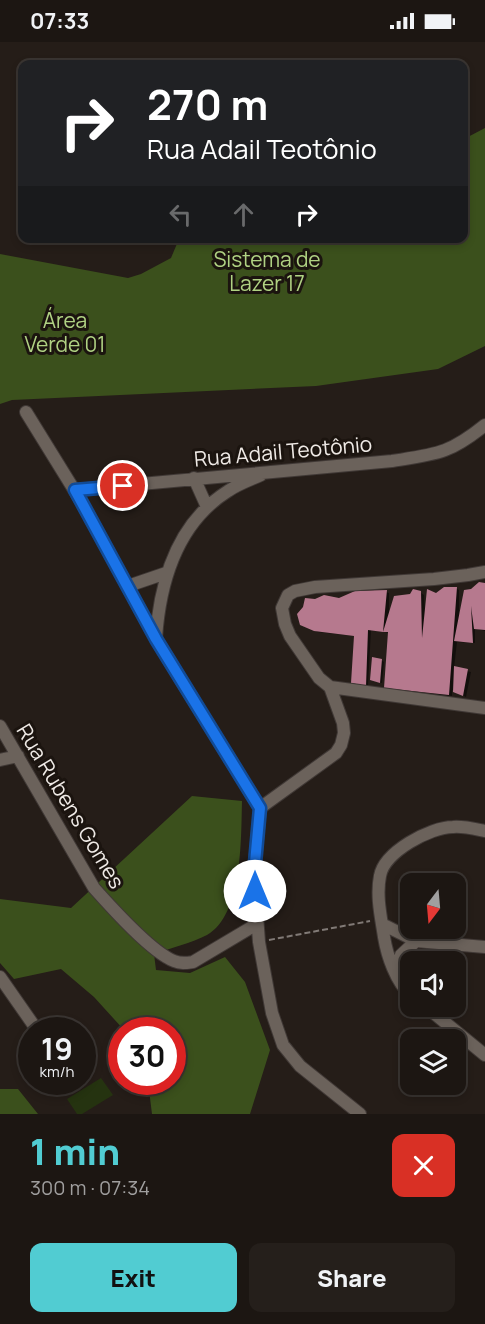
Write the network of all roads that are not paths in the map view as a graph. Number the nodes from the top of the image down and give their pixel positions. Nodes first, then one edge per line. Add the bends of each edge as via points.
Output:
1 (26, 412) dead end
2 (485, 425) edge
3 (271, 471) junction
4 (194, 478) junction
5 (75, 490) junction
6 (207, 507) junction
7 (485, 572) edge
8 (166, 573) junction
9 (128, 586) junction
10 (156, 639) junction
11 (330, 687) junction
12 (485, 708) edge
13 (0, 726) edge
14 (18, 756) junction
15 (0, 760) edge
16 (260, 808) junction
17 (485, 831) edge
18 (382, 922) junction
19 (257, 924) junction
20 (416, 941) junction
21 (485, 947) edge
22 (395, 971) junction
23 (0, 977) edge
24 (400, 980) edge
25 (28, 1017) edge
26 (438, 1017) edge
27 (485, 1055) edge
28 (360, 1114) edge

1 - 5 street
2 - 3 street, Rua Adail Teotônio via 464,442 437,454
3 - 4 street, Rua Adail Teotônio
3 - 6 street via 229,490
4 - 5 street, Rua Adail Teotônio
4 - 6 street
5 - 9 street
6 - 8 street via 186,533
7 - 11 street via 315,587 288,595 282,615 290,636 319,678
8 - 9 street
8 - 10 street
9 - 10 street
10 - 16 street
11 - 12 street
11 - 16 street via 343,723 341,745 327,760
13 - 14 street, Rua Rubens Gomes
14 - 15 street
14 - 19 street, Rua Rubens Gomes via 94,888 166,957 193,962
16 - 19 street via 254,874
17 - 18 street via 452,826 430,832 396,851 380,874
18 - 20 street
18 - 22 street
19 - 28 street via 272,1013 283,1045 300,1066
20 - 21 street
20 - 22 street via 402,955
22 - 24 street
23 - 25 street
26 - 27 street

